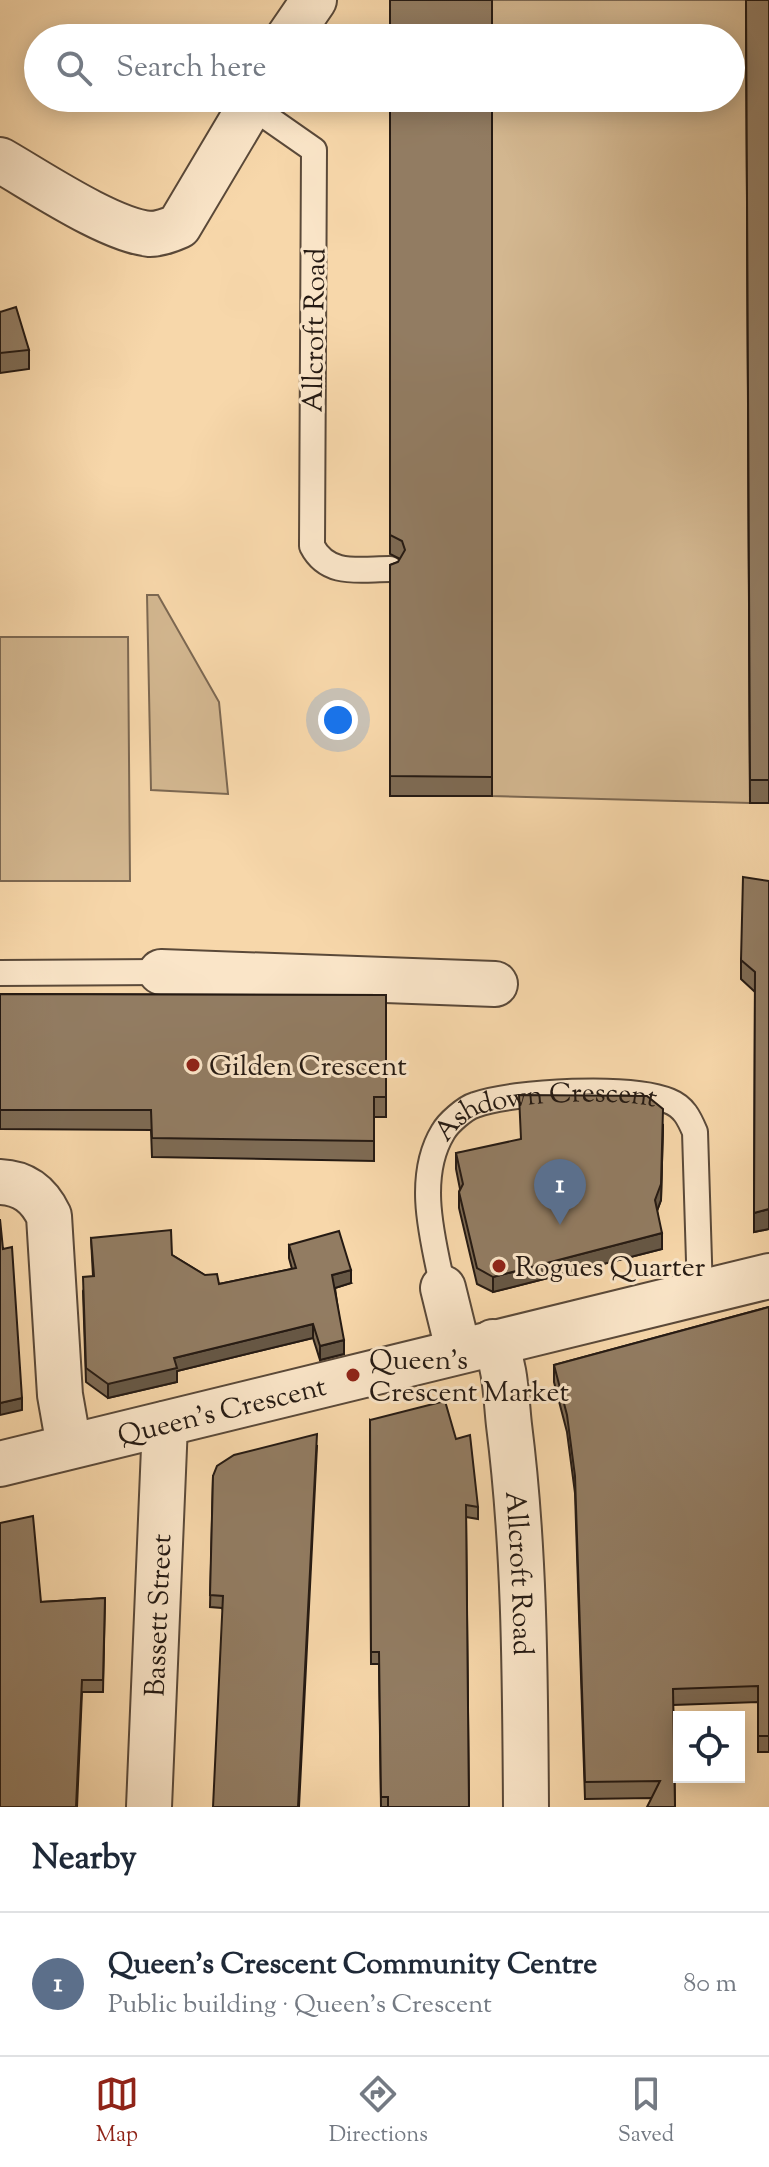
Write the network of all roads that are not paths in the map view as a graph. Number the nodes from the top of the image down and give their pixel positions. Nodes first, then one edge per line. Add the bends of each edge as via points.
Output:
1 (314, 0) edge
2 (298, 24) edge
3 (247, 112) edge
4 (266, 112) edge
5 (0, 160) edge
6 (390, 569) edge
7 (161, 972) joint
8 (0, 973) edge
9 (495, 984) dead end
10 (0, 1182) edge
11 (769, 1276) edge
12 (443, 1288) joint
13 (700, 1293) junction
14 (476, 1345) junction
15 (165, 1424) junction
16 (69, 1446) junction
17 (0, 1464) edge
18 (149, 1807) edge
19 (526, 1807) edge

1 - 2 street
3 - 5 street via 179,226 164,232 151,234 115,224
4 - 6 lane, Allcroft Road via 314,150 310,533 318,558 333,568
7 - 8 lane
7 - 9 street
10 - 16 street via 30,1192 49,1216 60,1395
11 - 13 street, Queen's Crescent
12 - 13 lane, Ashdown Crescent via 429,1209 431,1159 443,1130 471,1106 517,1094 574,1093 647,1095 687,1112 697,1147
12 - 14 street, Ashdown Crescent
13 - 14 street, Queen's Crescent
14 - 15 street, Queen's Crescent
14 - 19 street, Allcroft Road via 506,1395 521,1559
15 - 16 street, Queen's Crescent
15 - 18 street, Bassett Street
16 - 17 street, Queen's Crescent

